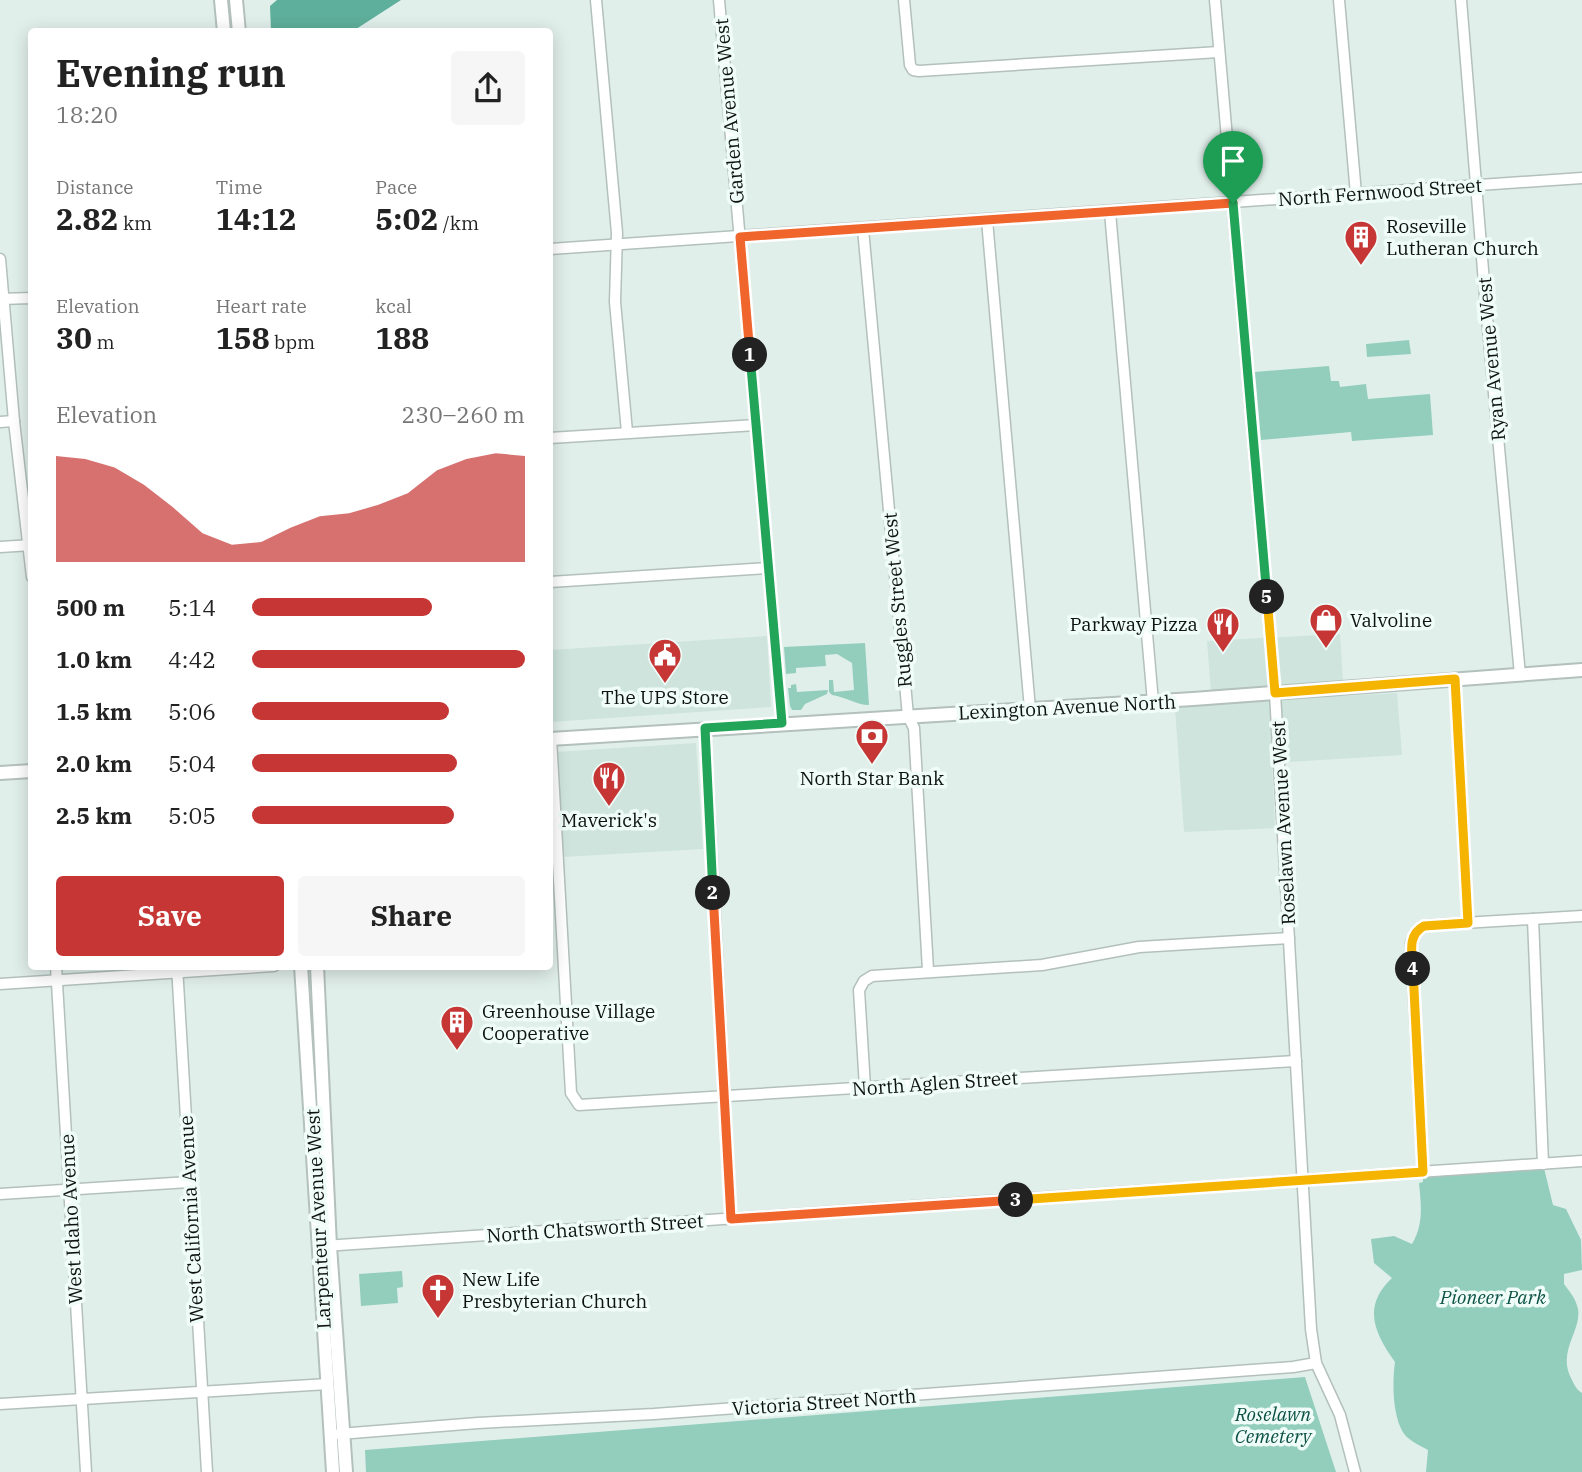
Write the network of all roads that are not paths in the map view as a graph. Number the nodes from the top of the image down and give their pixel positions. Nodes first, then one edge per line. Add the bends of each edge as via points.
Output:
1 (221, 0) edge
2 (236, 0) edge
3 (596, 0) edge
4 (719, 0) edge
5 (904, 0) edge
6 (1215, 0) edge
7 (1339, 0) edge
8 (1461, 0) edge
9 (224, 28) edge
10 (239, 28) edge
11 (1219, 52) junction
12 (1582, 178) edge
13 (1475, 186) junction
14 (1356, 194) junction
15 (1233, 203) junction
16 (1110, 212) junction
17 (987, 220) junction
18 (863, 229) junction
19 (740, 237) junction
20 (617, 245) junction
21 (553, 250) edge
22 (0, 258) edge
23 (28, 298) edge
24 (2, 299) edge
25 (14, 421) junction
26 (0, 422) edge
27 (756, 425) junction
28 (627, 432) junction
29 (553, 438) edge
30 (28, 530) edge
31 (28, 545) edge
32 (0, 547) edge
33 (768, 568) junction
34 (553, 582) edge
35 (1582, 670) edge
36 (1520, 675) junction
37 (1455, 679) junction
38 (1275, 693) junction
39 (1153, 702) junction
40 (1030, 709) junction
41 (908, 716) junction
42 (782, 723) junction
43 (705, 728) junction
44 (553, 738) edge
45 (28, 771) edge
46 (0, 773) edge
47 (553, 789) edge
48 (1582, 916) edge
49 (1533, 919) junction
50 (1468, 923) junction
51 (1289, 938) junction
52 (56, 970) edge
53 (166, 970) edge
54 (177, 970) edge
55 (301, 970) edge
56 (317, 970) edge
57 (928, 970) junction
58 (57, 980) junction
59 (0, 984) edge
60 (1296, 1060) junction
61 (865, 1087) junction
62 (724, 1095) junction
63 (1582, 1161) edge
64 (1543, 1164) junction
65 (1423, 1172) junction
66 (1303, 1181) junction
67 (189, 1182) junction
68 (70, 1190) junction
69 (0, 1194) edge
70 (731, 1219) junction
71 (325, 1246) junction
72 (1316, 1363) junction
73 (328, 1384) junction
74 (202, 1392) junction
75 (82, 1399) junction
76 (0, 1404) edge
77 (337, 1434) junction
78 (86, 1472) edge
79 (207, 1472) edge
80 (334, 1472) edge
81 (346, 1472) edge
82 (1355, 1472) edge

1 - 9 main road
2 - 10 main road
3 - 20 street
4 - 19 street, Garden Avenue West
5 - 11 street via 910,65 919,71
6 - 11 street, Roselawn Avenue West
7 - 14 street
8 - 13 street, Ryan Avenue West
11 - 15 street, Roselawn Avenue West
12 - 13 street, North Fernwood Street
13 - 14 street, North Fernwood Street
13 - 36 street, Ryan Avenue West
14 - 15 street, North Fernwood Street
15 - 16 street, North Fernwood Street
15 - 38 street, Roselawn Avenue West
16 - 17 street, North Fernwood Street
16 - 39 street
17 - 18 street, North Fernwood Street
17 - 40 street
18 - 19 street, North Fernwood Street
18 - 41 street, Ruggles Street West
19 - 20 street, North Fernwood Street
19 - 27 street, Garden Avenue West
20 - 21 street, North Fernwood Street
20 - 28 street via 615,302
22 - 24 street
23 - 24 street
24 - 25 street
25 - 26 street
25 - 30 street
27 - 28 street
27 - 33 street, Garden Avenue West
28 - 29 street
31 - 32 street
33 - 34 street
33 - 42 street, Garden Avenue West
35 - 36 main road, Lexington Avenue North
36 - 37 main road, Lexington Avenue North
37 - 38 main road, Lexington Avenue North
37 - 50 street
38 - 39 main road, Lexington Avenue North
38 - 51 street, Roselawn Avenue West
39 - 40 main road, Lexington Avenue North
40 - 41 main road, Lexington Avenue North
41 - 42 main road, Lexington Avenue North
41 - 57 street, Ruggles Street West via 914,728
42 - 43 main road, Lexington Avenue North
43 - 44 main road, Lexington Avenue North
43 - 62 street
45 - 46 main road
47 - 62 street, North Aglen Street via 575,1102 584,1106
48 - 49 street
49 - 50 street
49 - 64 street
50 - 65 street via 1424,926 1415,932 1411,943
51 - 57 street via 1139,947 1042,965
51 - 60 street, Roselawn Avenue West
52 - 58 street, West Idaho Avenue
53 - 58 street
54 - 67 street, West California Avenue
55 - 71 main road, Larpenteur Avenue West
56 - 71 main road, Larpenteur Avenue West
57 - 61 street via 872,976 859,990
58 - 59 street
58 - 68 street, West Idaho Avenue
60 - 61 street, North Aglen Street
60 - 66 street, Roselawn Avenue West
61 - 62 street, North Aglen Street
62 - 70 street
63 - 64 street, North Chatsworth Street
64 - 65 street, North Chatsworth Street
65 - 66 street, North Chatsworth Street
66 - 70 street, North Chatsworth Street
66 - 72 street, Roselawn Avenue West
67 - 68 street
67 - 74 street, West California Avenue
68 - 69 street
68 - 75 street, West Idaho Avenue
70 - 71 street, North Chatsworth Street
71 - 73 main road, Larpenteur Avenue West
71 - 77 main road, Larpenteur Avenue West
72 - 77 street, Victoria Street North
72 - 82 street, Roselawn Avenue West via 1340,1415
73 - 74 street
73 - 77 main road, Larpenteur Avenue West
74 - 75 street
74 - 79 street, West California Avenue
75 - 76 street
75 - 78 street, West Idaho Avenue
77 - 80 main road, Larpenteur Avenue West
77 - 81 main road, Larpenteur Avenue West

